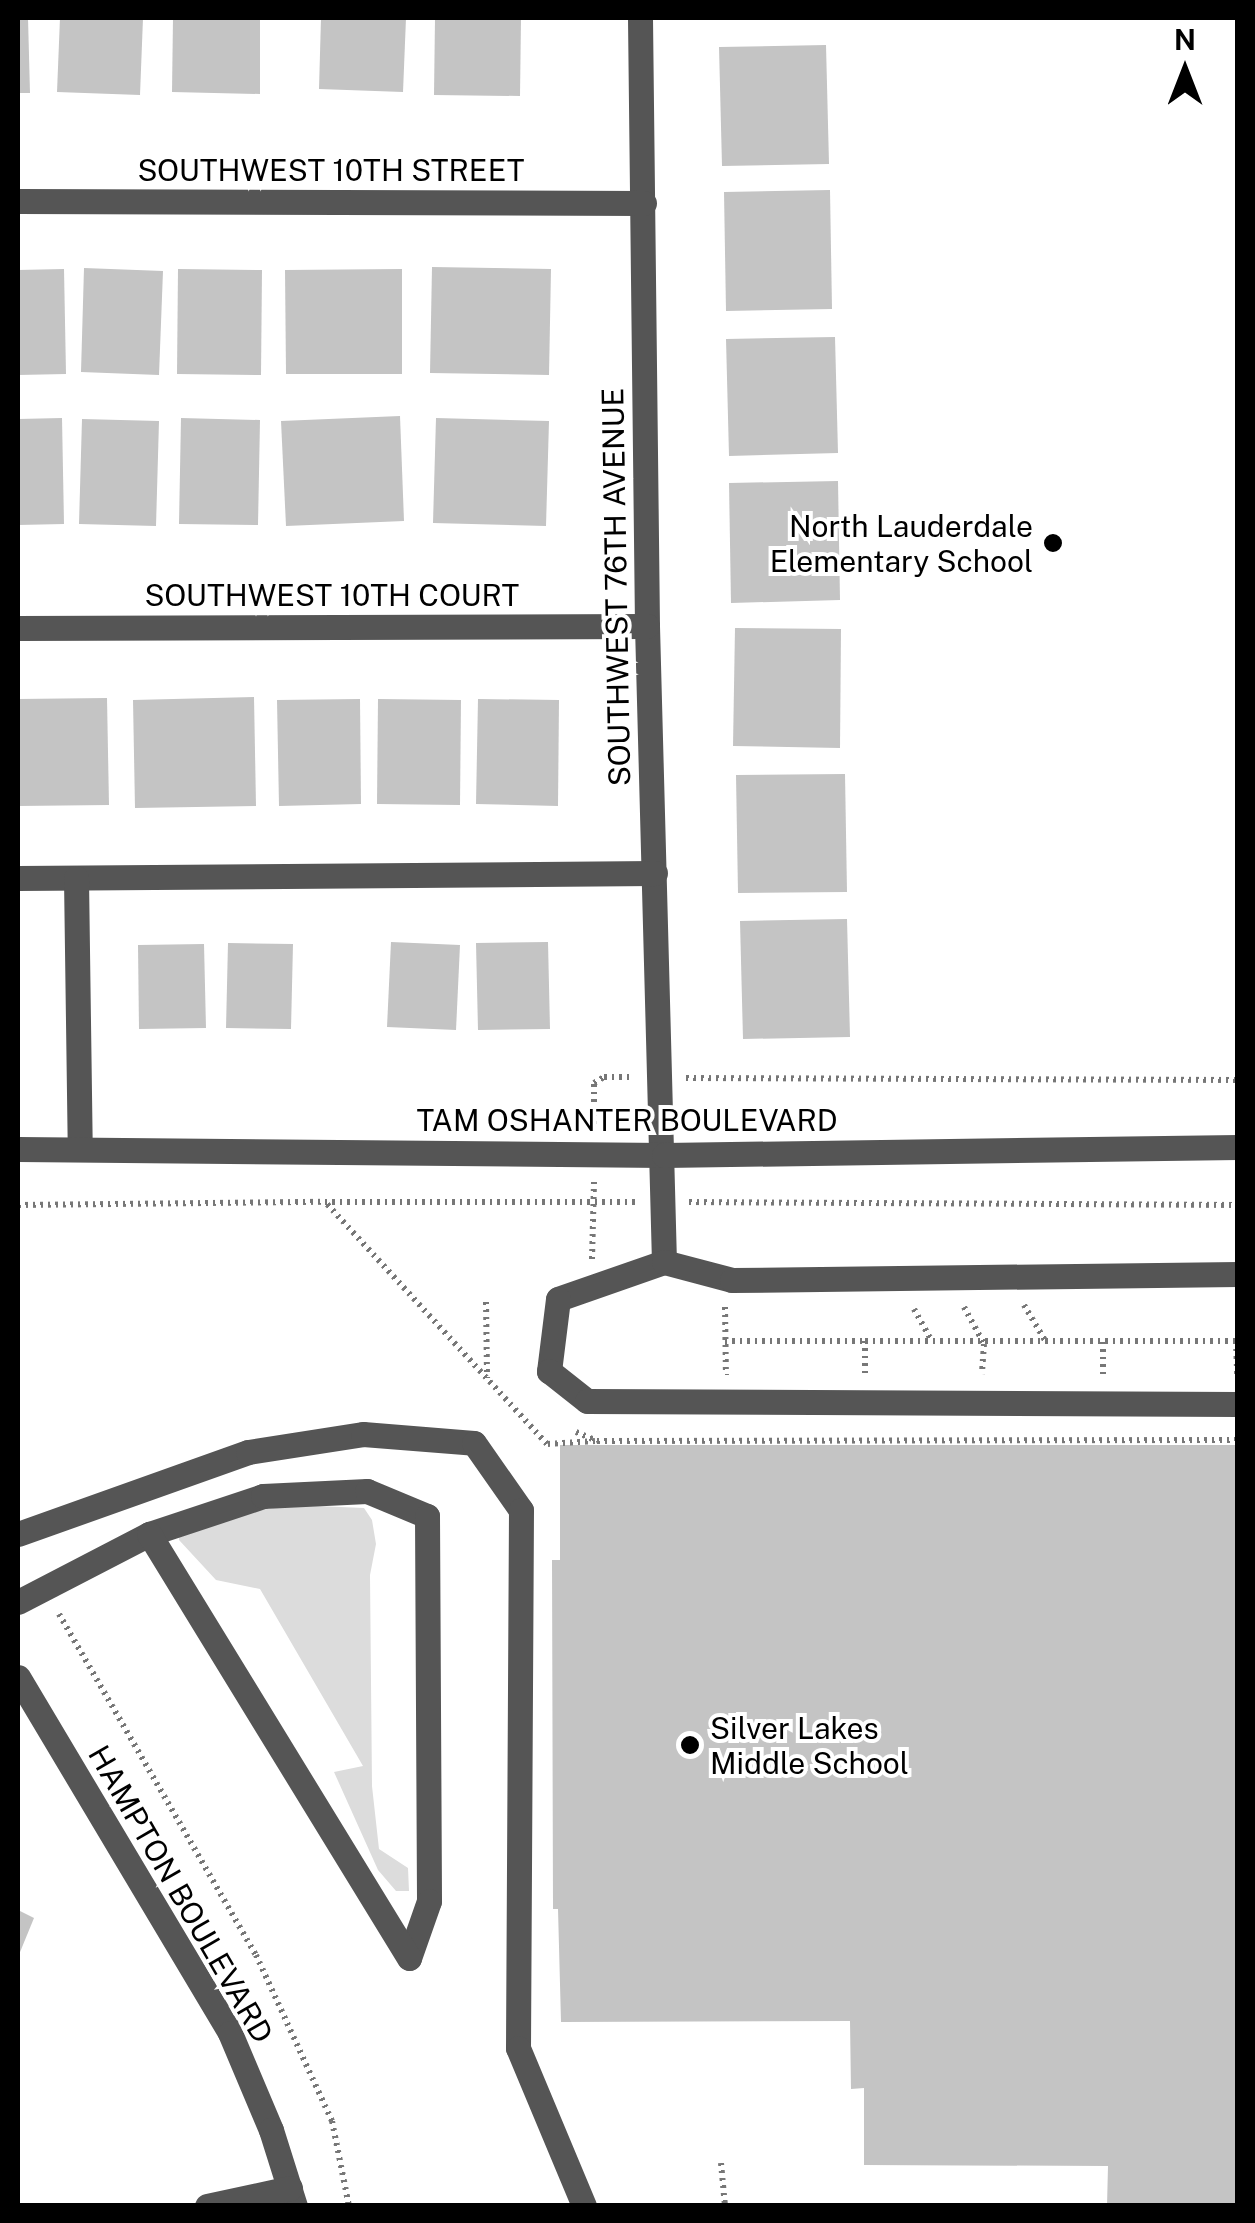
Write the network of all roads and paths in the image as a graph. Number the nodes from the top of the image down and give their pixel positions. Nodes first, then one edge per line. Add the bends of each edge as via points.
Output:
1 (640, 18) edge
2 (18, 201) edge
3 (644, 203) junction
4 (647, 626) junction
5 (18, 628) edge
6 (655, 874) junction
7 (18, 878) edge
8 (76, 878) junction
9 (736, 1077) dead end
10 (1238, 1080) edge
11 (1238, 1148) edge
12 (18, 1149) edge
13 (80, 1150) junction
14 (664, 1155) junction
15 (325, 1202) junction
16 (664, 1202) junction
17 (18, 1205) edge
18 (1238, 1205) edge
19 (664, 1262) junction
20 (1238, 1274) edge
21 (725, 1278) junction
22 (949, 1278) junction
23 (486, 1302) dead end
24 (726, 1341) junction
25 (865, 1341) junction
26 (1237, 1341) edge
27 (984, 1344) junction
28 (487, 1379) junction
29 (1238, 1389) edge
30 (726, 1401) junction
31 (865, 1402) junction
32 (981, 1403) junction
33 (1238, 1404) edge
34 (981, 1440) dead end
35 (597, 1441) dead end
36 (727, 1441) dead end
37 (865, 1441) dead end
38 (18, 1534) edge
39 (150, 1534) junction
40 (45, 1588) junction
41 (18, 1602) edge
42 (18, 1677) edge
43 (720, 2163) dead end
44 (292, 2197) edge
45 (208, 2206) edge
46 (350, 2206) edge
47 (584, 2206) edge
48 (726, 2206) edge

1 - 3 street, SOUTHWEST 76TH AVENUE
2 - 3 street, SOUTHWEST 10TH STREET
3 - 4 street, SOUTHWEST 76TH AVENUE
4 - 5 street, SOUTHWEST 10TH COURT
4 - 6 street, SOUTHWEST 76TH AVENUE
6 - 8 street
6 - 14 street, SOUTHWEST 76TH AVENUE
7 - 8 street
8 - 13 street
9 - 10 path
11 - 14 street, TAM OSHANTER BOULEVARD
12 - 13 street, TAM OSHANTER BOULEVARD
13 - 14 street, TAM OSHANTER BOULEVARD
14 - 16 street, SOUTHWEST 76TH AVENUE
15 - 16 path
15 - 17 path
15 - 28 path
16 - 18 path
16 - 19 street, SOUTHWEST 76TH AVENUE
19 - 21 street
19 - 30 street via 558,1299 548,1371 587,1401
20 - 22 street
21 - 22 street
21 - 24 path
22 - 27 path
23 - 28 path
24 - 25 path
24 - 30 path
25 - 27 path
25 - 31 path
26 - 27 path
26 - 29 path
27 - 32 path
28 - 35 path via 547,1444
30 - 31 street
30 - 36 path
31 - 32 street
31 - 37 path
32 - 33 street
32 - 34 path
38 - 47 street via 248,1452 363,1434 474,1443 521,1510 518,2048
39 - 39 street via 378,1907 409,1958 429,1901 427,1516 368,1491 263,1496
39 - 40 street
40 - 41 street
40 - 46 path via 256,1955 332,2121
42 - 44 street, HAMPTON BOULEVARD via 230,2033
43 - 48 path
44 - 45 street

